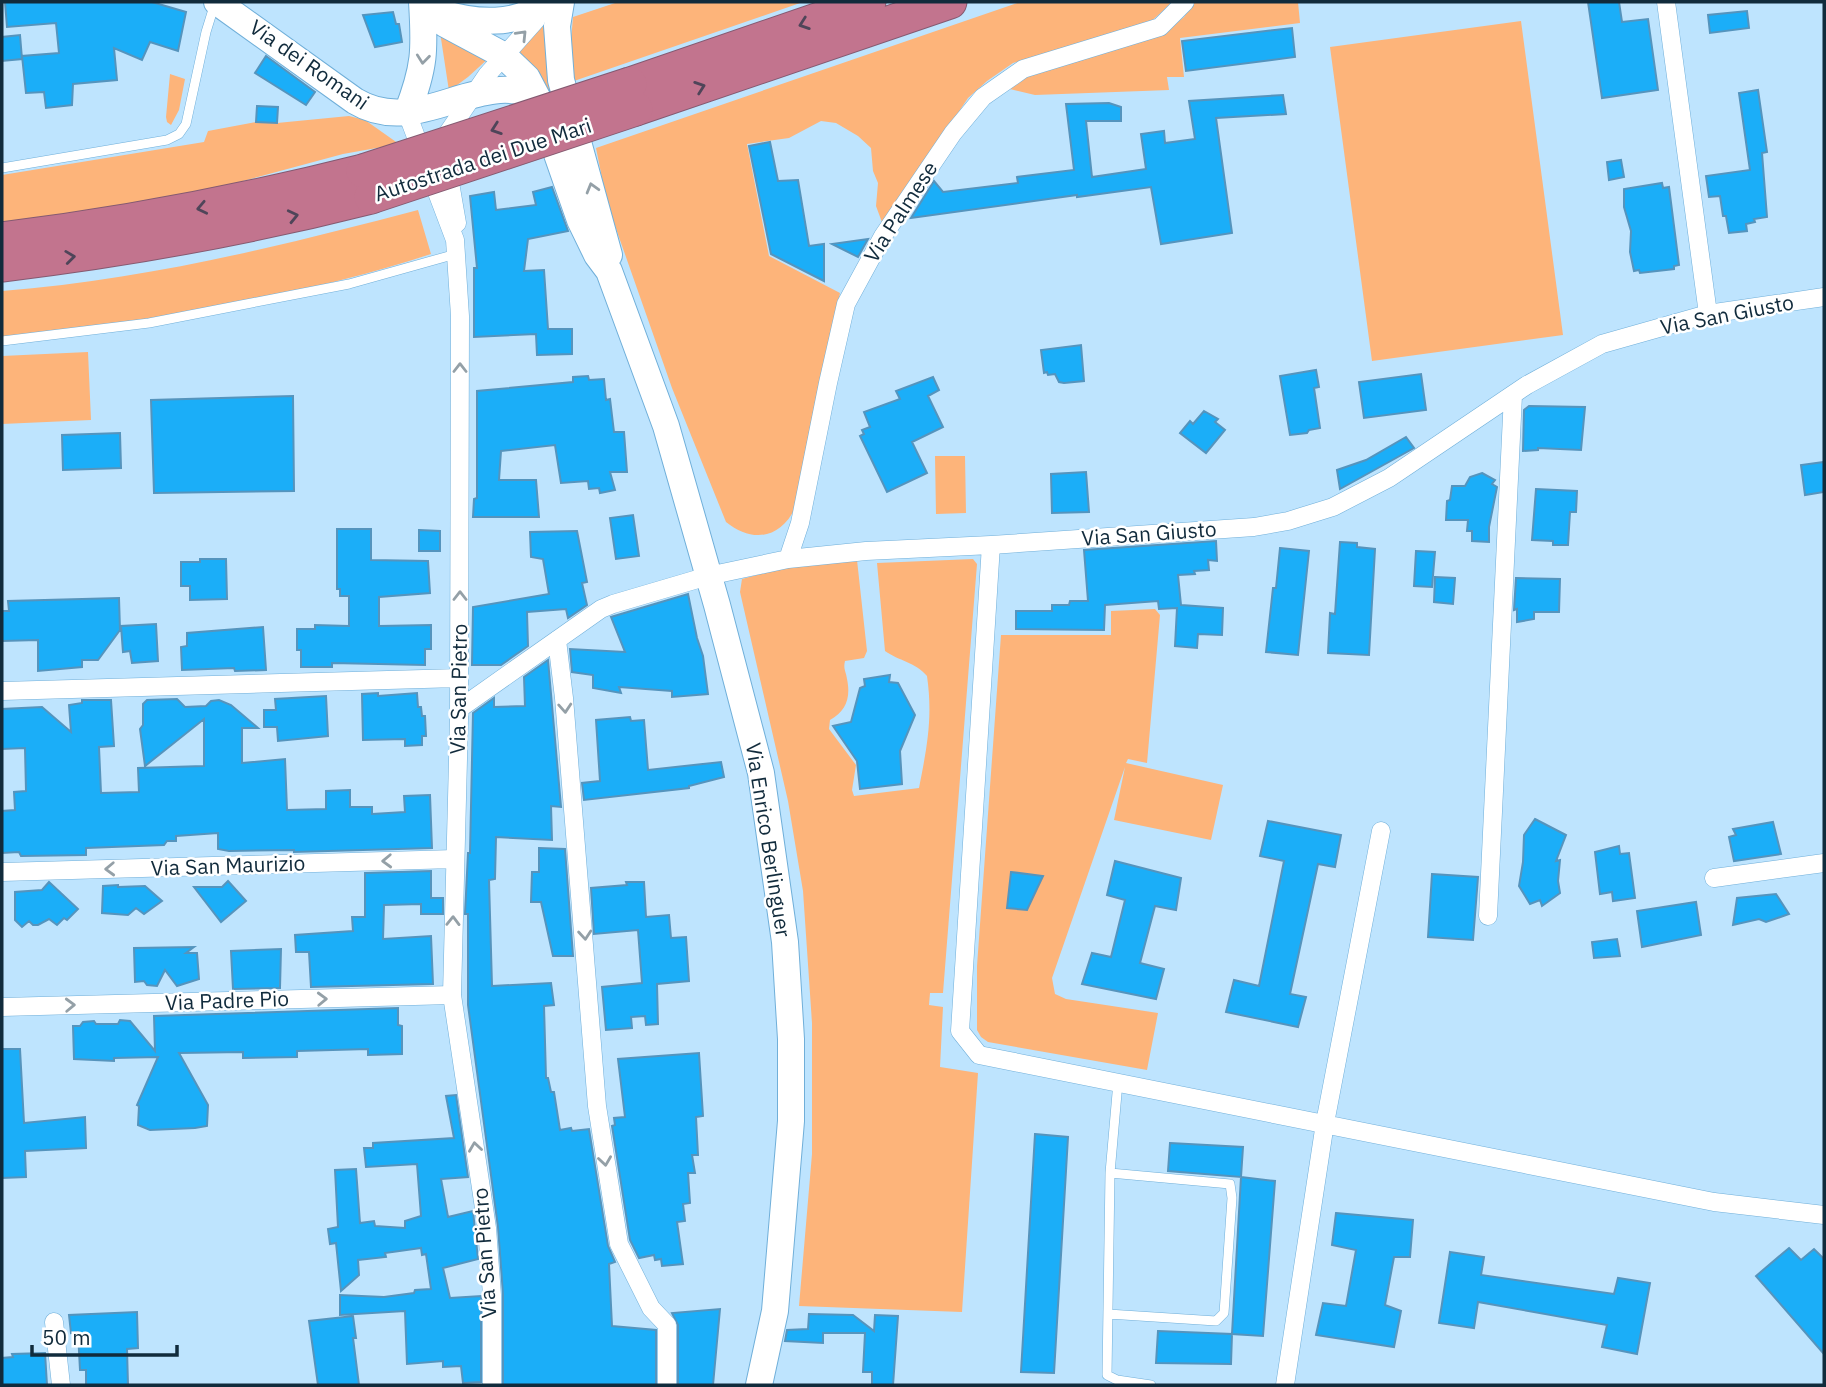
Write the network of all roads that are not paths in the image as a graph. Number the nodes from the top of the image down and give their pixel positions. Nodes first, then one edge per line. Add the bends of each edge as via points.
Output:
1 (217, 2) edge
2 (869, 2) edge
3 (950, 2) edge
4 (1185, 2) edge
5 (1666, 2) edge
6 (549, 3) edge
7 (429, 5) edge
8 (503, 55) junction
9 (474, 95) junction
10 (537, 97) junction
11 (633, 97) junction
12 (407, 113) junction
13 (2, 168) edge
14 (2, 239) edge
15 (456, 247) junction
16 (2, 265) edge
17 (609, 271) junction
18 (1824, 297) edge
19 (1708, 314) junction
20 (2, 341) edge
21 (1513, 395) junction
22 (991, 545) junction
23 (788, 559) junction
24 (708, 576) junction
25 (557, 640) junction
26 (459, 678) junction
27 (2, 691) edge
28 (459, 709) junction
29 (1381, 831) dead end
30 (455, 859) junction
31 (1824, 863) edge
32 (2, 872) edge
33 (1714, 878) dead end
34 (1488, 916) dead end
35 (452, 995) junction
36 (2, 1007) edge
37 (1118, 1082) junction
38 (1325, 1122) junction
39 (1110, 1173) junction
40 (1824, 1214) edge
41 (1108, 1314) junction
42 (54, 1322) dead end
43 (61, 1385) edge
44 (492, 1385) edge
45 (667, 1385) edge
46 (759, 1385) edge
47 (1151, 1385) edge
48 (1285, 1385) edge

1 - 12 main road, Via dei Romani via 366,107
1 - 13 lane via 186,124 179,134 167,140
2 -> 11 highway, Autostrada dei Due Mari
11 -> 3 highway, Autostrada dei Due Mari
4 - 23 street, Via Palmese via 1160,27 1023,69 983,97 953,133 883,236 846,304 800,523
5 - 19 street
6 - 7 main road via 506,19 485,21
8 -> 6 street
17 -> 6 main road, Via Enrico Berlinguer via 609,248 561,80 557,26
7 - 8 main road, Via Enrico Berlinguer via 445,24
7 -> 12 main road via 422,69
8 - 9 street
8 - 10 main road, Via Enrico Berlinguer via 527,78
9 - 10 main road via 517,90
9 - 12 main road
9 - 15 street via 447,134 444,148 457,226
10 - 17 main road, Via Enrico Berlinguer via 580,220
11 -> 14 highway, Autostrada dei Due Mari, bridge via 289,190 85,229
16 -> 11 highway, Autostrada dei Due Mari, bridge via 193,237 371,197
12 - 15 street, Via San Pietro
15 - 20 lane via 349,284 149,323
26 -> 15 street, Via San Pietro via 460,316
17 - 24 main road, Via Enrico Berlinguer via 666,426
18 - 19 street, Via San Giusto
19 - 21 street, Via San Giusto via 1602,344
21 - 22 street, Via San Giusto via 1389,478 1333,507 1288,521
21 - 34 street
22 - 23 street, Via San Giusto
22 - 37 street via 960,1031 979,1055
23 - 24 street, Via San Giusto
24 - 25 street, Via San Giusto via 612,604
24 - 46 main road, Via Enrico Berlinguer via 761,774 787,970 791,1121 775,1311
25 - 28 street, Via San Giusto
25 -> 45 street via 606,1168 619,1244 651,1308 667,1325
26 - 27 street
26 - 28 street, Via San Pietro
28 - 30 street, Via San Pietro
29 - 38 street
30 -> 32 street, Via San Maurizio
35 -> 30 street, Via San Pietro
31 - 33 street
36 -> 35 street, Via Padre Pio
44 -> 35 street, Via San Pietro via 487,1228
37 - 38 street
37 - 39 lane
38 - 40 street via 1714,1202
38 - 48 street
39 - 41 lane
39 - 41 lane via 1230,1184 1232,1198 1221,1319
41 - 47 lane via 1107,1375
42 - 43 street

